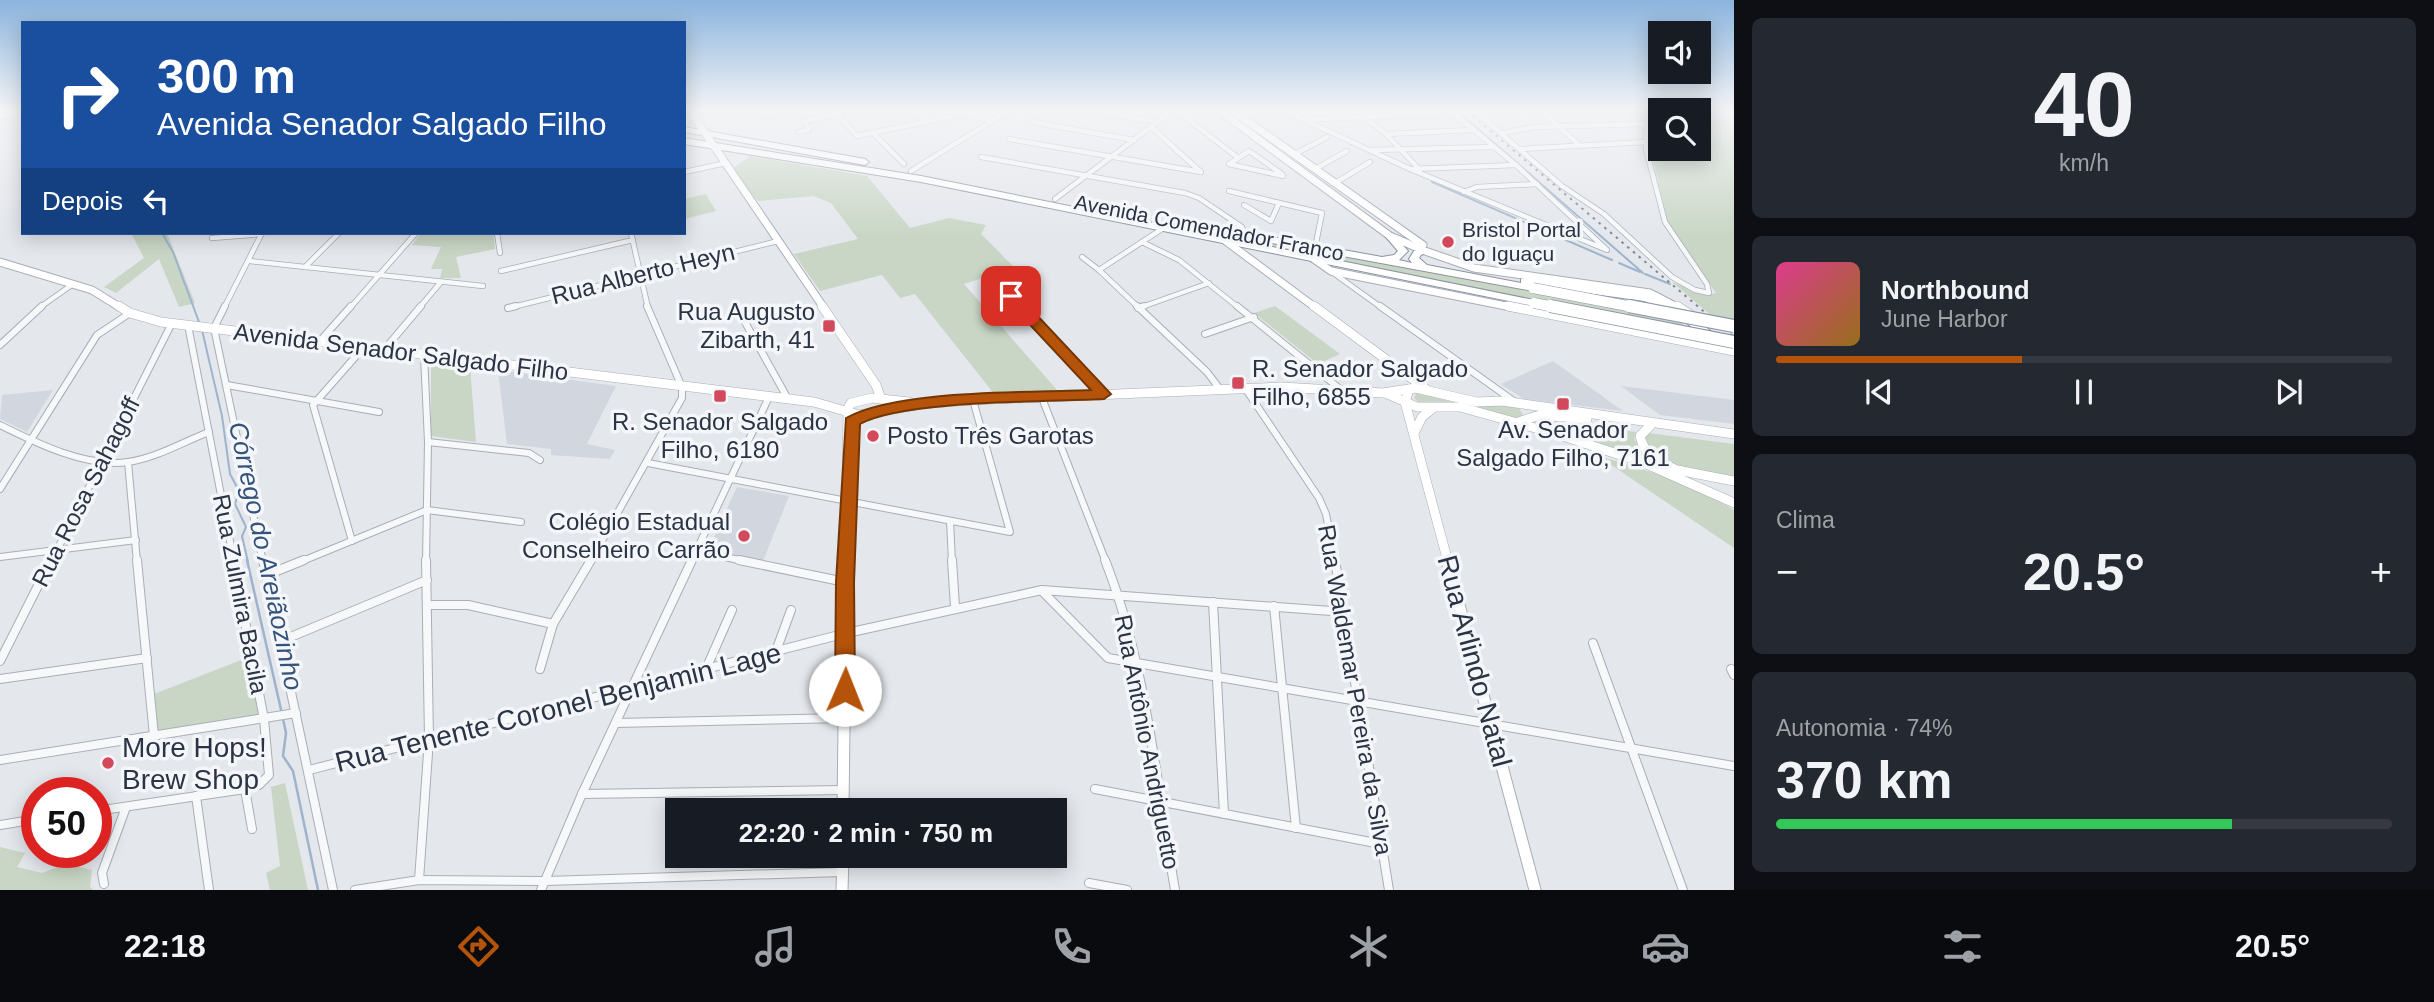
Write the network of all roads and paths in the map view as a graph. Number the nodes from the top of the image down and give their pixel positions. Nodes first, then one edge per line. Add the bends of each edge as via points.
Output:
1 (719, 153) edge
2 (757, 153) edge
3 (794, 153) edge
4 (823, 153) edge
5 (893, 153) edge
6 (934, 153) edge
7 (1085, 153) edge
8 (1116, 153) edge
9 (1180, 153) edge
10 (1231, 153) edge
11 (1248, 153) edge
12 (1254, 153) edge
13 (1275, 153) edge
14 (1292, 153) edge
15 (1298, 153) edge
16 (1343, 153) edge
17 (1375, 153) edge
18 (1403, 153) edge
19 (1501, 153) edge
20 (1524, 153) edge
21 (1648, 153) edge
22 (1295, 154) junction
23 (786, 157) junction
24 (981, 157) dead end
25 (1110, 157) junction
26 (1237, 157) junction
27 (1370, 162) dead end
28 (726, 163) junction
29 (1516, 165) junction
30 (908, 167) junction
31 (1315, 169) junction
32 (1410, 169) junction
33 (1419, 169) junction
34 (686, 172) edge
35 (1425, 175) junction
36 (1084, 176) junction
37 (1335, 183) junction
38 (1537, 184) junction
39 (1229, 191) dead end
40 (1464, 192) junction
41 (1055, 199) junction
42 (1025, 200) junction
43 (1279, 203) junction
44 (1244, 205) dead end
45 (1165, 227) junction
46 (1395, 233) junction
47 (242, 235) edge
48 (261, 235) edge
49 (337, 235) edge
50 (414, 235) edge
51 (497, 235) edge
52 (632, 235) edge
53 (1245, 235) junction
54 (212, 238) dead end
55 (1222, 238) junction
56 (633, 240) junction
57 (778, 241) junction
58 (1142, 242) junction
59 (1280, 250) junction
60 (1425, 251) junction
61 (1312, 252) junction
62 (499, 253) dead end
63 (1082, 257) dead end
64 (1376, 259) junction
65 (250, 261) junction
66 (0, 262) edge
67 (1257, 264) junction
68 (305, 267) junction
69 (1425, 269) junction
70 (1487, 269) junction
71 (1099, 270) junction
72 (501, 271) dead end
73 (1331, 271) junction
74 (378, 275) junction
75 (640, 275) junction
76 (993, 276) dead end
77 (1466, 277) junction
78 (1365, 278) junction
79 (441, 282) junction
80 (73, 284) junction
81 (1209, 284) junction
82 (483, 286) dead end
83 (1354, 287) junction
84 (734, 303) dead end
85 (508, 308) dead end
86 (1138, 308) junction
87 (130, 313) junction
88 (1254, 317) junction
89 (172, 323) junction
90 (196, 326) junction
91 (1734, 326) edge
92 (214, 328) junction
93 (1205, 334) dead end
94 (320, 341) junction
95 (1726, 344) edge
96 (0, 345) edge
97 (1706, 345) junction
98 (364, 347) junction
99 (383, 350) junction
100 (1734, 351) edge
101 (424, 355) junction
102 (1405, 374) junction
103 (227, 385) junction
104 (876, 385) junction
105 (682, 387) junction
106 (1339, 387) junction
107 (1245, 388) junction
108 (1220, 389) junction
109 (1409, 389) junction
110 (1428, 390) junction
111 (1383, 393) junction
112 (1104, 394) junction
113 (769, 397) junction
114 (1042, 398) junction
115 (788, 399) junction
116 (860, 399) junction
117 (882, 399) junction
118 (316, 400) junction
119 (973, 400) junction
120 (814, 402) junction
121 (1405, 402) junction
122 (921, 404) junction
123 (1519, 405) junction
124 (1432, 409) junction
125 (847, 411) junction
126 (882, 411) junction
127 (379, 412) dead end
128 (866, 414) junction
129 (1618, 417) junction
130 (1530, 419) junction
131 (1513, 422) junction
132 (0, 425) edge
133 (1650, 426) junction
134 (1667, 426) junction
135 (1734, 428) edge
136 (849, 429) junction
137 (209, 432) junction
138 (1414, 433) junction
139 (1556, 434) junction
140 (1734, 434) edge
141 (29, 440) junction
142 (428, 442) junction
143 (104, 460) junction
144 (540, 460) dead end
145 (128, 462) junction
146 (648, 463) junction
147 (1644, 463) junction
148 (1678, 470) junction
149 (730, 480) junction
150 (1734, 481) edge
151 (0, 489) edge
152 (848, 502) junction
153 (1734, 503) edge
154 (427, 510) junction
155 (950, 521) junction
156 (521, 522) dead end
157 (136, 540) junction
158 (352, 541) junction
159 (57, 550) junction
160 (697, 551) junction
161 (0, 557) edge
162 (267, 575) junction
163 (427, 580) junction
164 (845, 582) junction
165 (1042, 590) junction
166 (1119, 595) junction
167 (1213, 602) junction
168 (427, 605) junction
169 (1274, 606) junction
170 (955, 607) junction
171 (732, 610) dead end
172 (791, 610) dead end
173 (1345, 612) junction
174 (553, 624) junction
175 (847, 633) junction
176 (281, 641) junction
177 (1593, 643) dead end
178 (776, 651) junction
179 (147, 658) junction
180 (0, 661) edge
181 (1136, 663) junction
182 (540, 669) dead end
183 (706, 669) junction
184 (1219, 677) junction
185 (0, 679) edge
186 (632, 688) junction
187 (1283, 688) junction
188 (1359, 701) junction
189 (296, 713) junction
190 (845, 718) junction
191 (264, 719) junction
192 (616, 723) junction
193 (1492, 724) junction
194 (154, 736) junction
195 (429, 739) junction
196 (1630, 748) junction
197 (0, 761) edge
198 (1734, 766) edge
199 (309, 770) junction
200 (245, 789) junction
201 (1095, 789) dead end
202 (844, 790) junction
203 (582, 794) junction
204 (196, 796) junction
205 (844, 798) edge
206 (1160, 802) junction
207 (126, 807) junction
208 (112, 809) edge
209 (1224, 814) junction
210 (21, 822) edge
211 (0, 825) edge
212 (1296, 828) junction
213 (251, 829) dead end
214 (1381, 844) junction
215 (842, 868) edge
216 (842, 872) junction
217 (419, 880) junction
218 (1089, 883) dead end
219 (104, 884) dead end
220 (455, 886) edge
221 (543, 886) edge
222 (209, 890) edge
223 (333, 890) edge
224 (355, 890) edge
225 (842, 890) edge
226 (1127, 890) edge
227 (1175, 890) edge
228 (1389, 890) edge
229 (1535, 890) edge
230 (1683, 890) edge

1 - 28 main road
2 - 23 highway, Avenida Comendador Franco
3 - 23 highway
4 - 30 highway, Avenida Comendador Franco
5 - 30 street
6 - 30 street
7 - 25 street
8 - 25 street
9 - 25 street via 1202,172
10 - 26 street
11 - 26 street
12 - 26 street via 1283,176 1229,164
13 - 46 main road
14 - 22 main road
15 - 22 street
16 - 31 street
17 - 32 street
18 - 33 street
19 - 29 street
20 - 21 street via 1604,214 1683,284 1709,293 1665,222
22 - 31 main road
23 - 42 highway, Avenida Comendador Franco
24 - 36 street
25 - 36 street
27 - 37 street
28 - 34 street
28 - 57 main road
29 - 33 street
29 - 38 street
30 - 41 highway, Avenida Comendador Franco
31 - 37 main road
32 - 33 street
32 - 35 street
33 - 35 street
35 - 40 street
36 - 41 street
36 - 53 street via 1199,198 1242,227
37 - 46 main road
38 - 40 street
38 - 40 street via 1607,250
39 - 43 street
41 - 42 highway
41 - 53 highway, Avenida Comendador Franco
42 - 45 highway, Avenida Comendador Franco
43 - 44 street via 1271,221
43 - 61 street via 1322,213
45 - 55 highway, Avenida Comendador Franco
45 - 58 street
46 - 60 main road
46 - 64 highway via 1403,254
46 - 70 main road
47 - 54 street
48 - 65 street
49 - 68 street
50 - 74 street
51 - 62 street
52 - 56 street
53 - 61 highway, Avenida Comendador Franco
55 - 59 highway, Avenida Comendador Franco
55 - 67 main road
56 - 72 street
56 - 75 street
57 - 75 street, Rua Alberto Heyn
57 - 104 main road
58 - 71 street
58 - 81 street via 1179,260
59 - 61 highway, Avenida Comendador Franco
59 - 67 main road via 1262,254
60 - 69 highway via 1414,259
60 - 70 main road
61 - 64 highway, Avenida Comendador Franco
61 - 73 main road, Avenida Comendador Franco
61 - 95 highway, Avenida Comendador Franco, bridge
63 - 71 street
64 - 69 highway, Avenida Comendador Franco
65 - 68 street
65 - 92 street
66 - 80 main road, Avenida Senador Salgado Filho
67 - 102 main road
68 - 74 street
69 - 77 highway, Avenida Comendador Franco
70 - 95 main road via 1650,293 1684,310
71 - 86 street
73 - 78 main road, Avenida Comendador Franco
73 - 83 street
74 - 79 street
74 - 94 street
75 - 85 street, Rua Alberto Heyn
75 - 105 street via 647,306
76 - 112 street
77 - 91 highway, Avenida Comendador Franco, bridge
77 - 97 highway via 1508,278 1646,298 1695,323 1711,341
78 - 83 street via 1354,279
78 - 97 main road, Avenida Comendador Franco
79 - 82 street
79 - 99 street
80 - 87 main road, Avenida Senador Salgado Filho
80 - 96 street via 35,310
81 - 86 street
81 - 88 street
83 - 123 street
84 - 115 street
86 - 108 street
87 - 89 main road, Avenida Senador Salgado Filho
87 - 141 street via 97,335
88 - 93 street
88 - 106 street
89 - 90 main road, Avenida Senador Salgado Filho
89 - 143 street, Rua Rosa Sahagoff
90 - 92 main road, Avenida Senador Salgado Filho
90 - 137 street, Rua Zulmira Bacila
92 - 94 main road, Avenida Senador Salgado Filho
92 - 103 street, Rua Zulmira Bacila
94 - 98 main road, Avenida Senador Salgado Filho
95 - 97 main road, Avenida Comendador Franco
95 - 100 main road, Avenida Comendador Franco
98 - 99 main road, Avenida Senador Salgado Filho
98 - 118 street
99 - 101 main road, Avenida Senador Salgado Filho
101 - 105 main road, Avenida Senador Salgado Filho
101 - 142 street
102 - 109 main road
102 - 110 main road
103 - 118 street
103 - 162 street, Rua Zulmira Bacila
104 - 116 main road via 873,393
104 - 117 main road
105 - 113 main road, Avenida Senador Salgado Filho
105 - 146 street via 682,398
106 - 107 main road
106 - 111 main road
107 - 108 main road
107 - 173 street, Rua Waldemar Pereira da Silva via 1319,498
108 - 112 main road
109 - 110 main road
109 - 111 main road
109 - 121 main road
110 - 123 main road via 1476,402
111 - 121 main road
112 - 114 main road
113 - 115 main road, Avenida Senador Salgado Filho
113 - 149 street
114 - 119 main road
114 - 166 street, Rua Antônio Andriguetto
115 - 120 main road, Avenida Senador Salgado Filho
116 - 117 main road, Avenida Senador Salgado Filho
116 - 120 main road, Avenida Senador Salgado Filho
116 - 125 main road
117 - 122 main road
117 - 126 main road via 887,406
118 - 127 street
118 - 158 street via 313,405
119 - 122 main road
119 - 155 street via 1010,532
120 - 125 main road, Avenida Senador Salgado Filho
121 - 124 main road
121 - 138 main road, Rua Arlindo Natal
122 - 126 main road
123 - 129 main road
123 - 130 main road
124 - 131 main road via 1460,407
124 - 138 main road
125 - 128 main road, Avenida Senador Salgado Filho
125 - 136 main road
126 - 128 main road
128 - 136 main road
129 - 134 main road
129 - 135 main road
130 - 131 main road
130 - 133 main road via 1540,415
130 - 139 main road
131 - 139 main road
132 - 141 street
133 - 134 main road
133 - 148 main road via 1640,436 1641,444 1654,458
134 - 140 main road
136 - 152 main road
137 - 145 street
137 - 191 street, Rua Zulmira Bacila
138 - 193 main road, Rua Arlindo Natal
139 - 147 main road
141 - 143 street
141 - 151 street
142 - 144 street via 529,453
142 - 154 street
143 - 145 street
143 - 159 street, Rua Rosa Sahagoff
145 - 157 street
146 - 149 street
146 - 174 street
147 - 148 main road
147 - 153 main road
148 - 150 main road
149 - 152 street
149 - 160 street
152 - 155 street
152 - 164 main road
154 - 156 street
154 - 158 street
154 - 163 street
155 - 170 street
157 - 159 street
157 - 179 street
158 - 162 street
159 - 161 street
159 - 180 street, Rua Rosa Sahagoff
160 - 164 street
160 - 186 street
162 - 176 street, Rua Zulmira Bacila
163 - 168 street
163 - 176 street
164 - 175 main road
165 - 166 street, Rua Tenente Coronel Benjamin Lage
165 - 170 street, Rua Tenente Coronel Benjamin Lage
165 - 181 street via 1100,652
166 - 167 street, Rua Tenente Coronel Benjamin Lage
166 - 181 street, Rua Antônio Andriguetto
167 - 169 street, Rua Tenente Coronel Benjamin Lage
167 - 184 street
168 - 174 street via 468,605
168 - 195 street
169 - 173 street, Rua Tenente Coronel Benjamin Lage
169 - 187 street
170 - 175 street, Rua Tenente Coronel Benjamin Lage
171 - 183 street
172 - 178 street
173 - 188 street, Rua Waldemar Pereira da Silva
174 - 182 street
175 - 178 street, Rua Tenente Coronel Benjamin Lage
175 - 190 main road
176 - 189 street, Rua Zulmira Bacila
177 - 196 street
178 - 183 street, Rua Tenente Coronel Benjamin Lage
179 - 185 street
179 - 194 street
181 - 184 street
181 - 206 street, Rua Antônio Andriguetto
183 - 186 street, Rua Tenente Coronel Benjamin Lage
184 - 187 street
184 - 209 street
186 - 192 street
186 - 195 street, Rua Tenente Coronel Benjamin Lage
187 - 188 street
187 - 212 street
188 - 193 street
188 - 214 street, Rua Waldemar Pereira da Silva
189 - 191 street
189 - 199 street, Rua Zulmira Bacila
190 - 192 street
190 - 202 main road
191 - 194 street
191 - 200 street, Rua Zulmira Bacila via 270,768 266,781
192 - 203 street
193 - 196 street
193 - 229 main road, Rua Arlindo Natal
194 - 197 street
195 - 199 street, Rua Tenente Coronel Benjamin Lage
195 - 217 street
196 - 198 street
196 - 230 street
199 - 223 street, Rua Zulmira Bacila
200 - 204 street
200 - 213 street
201 - 206 street
202 - 203 street
202 - 205 main road
203 - 221 street
204 - 207 street
204 - 222 street
206 - 209 street
206 - 227 street, Rua Antônio Andriguetto
207 - 208 street
207 - 219 street via 102,873
209 - 212 street
210 - 211 street
212 - 214 street
214 - 228 street, Rua Waldemar Pereira da Silva
215 - 216 main road
216 - 221 street
216 - 225 main road
217 - 220 street
217 - 224 street
218 - 226 street
220 - 221 street

